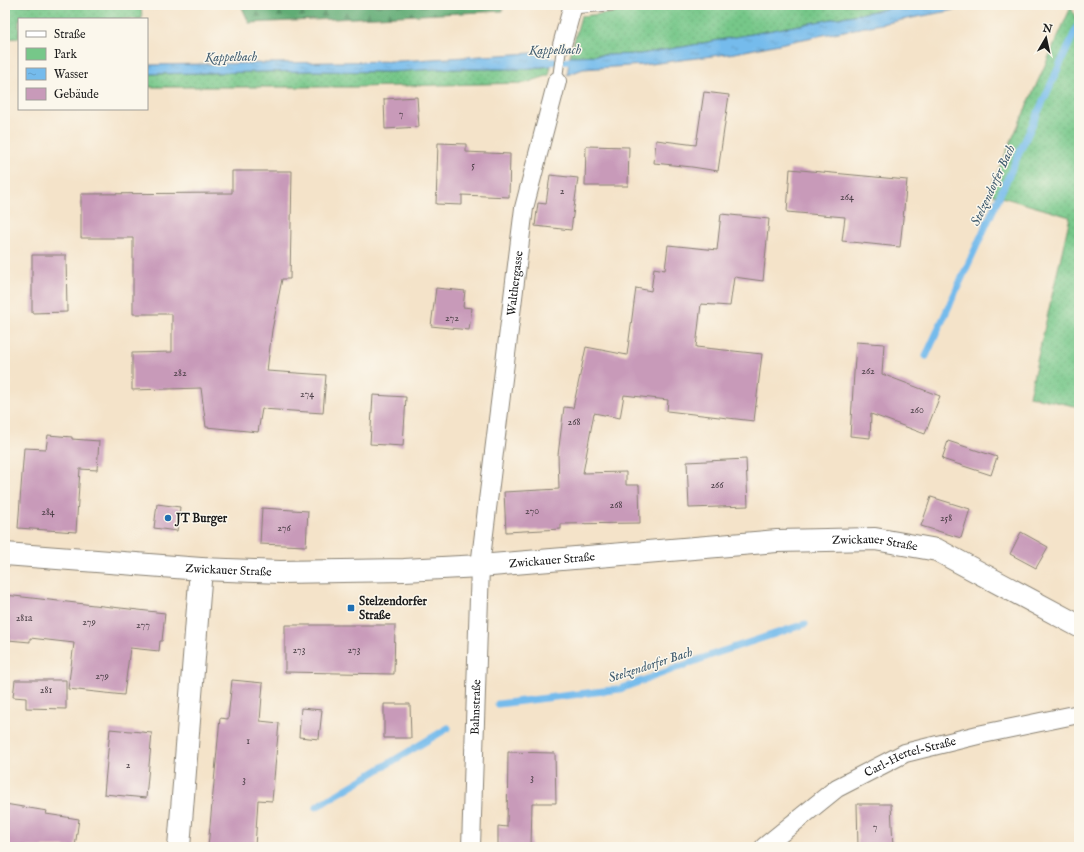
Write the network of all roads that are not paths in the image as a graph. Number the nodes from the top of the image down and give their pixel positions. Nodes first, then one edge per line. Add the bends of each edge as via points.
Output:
1 (621, 5) edge
2 (572, 7) edge
3 (562, 46) joint
4 (557, 81) joint
5 (5, 554) edge
6 (480, 566) junction
7 (201, 569) junction
8 (1079, 626) edge
9 (1076, 714) edge
10 (179, 847) edge
11 (471, 847) edge
12 (764, 847) edge

1 - 2 lane
2 - 3 street, Walthergasse
3 - 4 lane, Walthergasse
4 - 6 street, Walthergasse via 524,208
5 - 7 main road, Zwickauer Straße
6 - 7 main road, Zwickauer Straße via 280,572
6 - 8 main road, Zwickauer Straße via 777,541 876,539 937,550
6 - 11 street, Bahnstraße
7 - 10 main road
9 - 12 street, Carl-Hertel-Straße via 904,753 838,788

